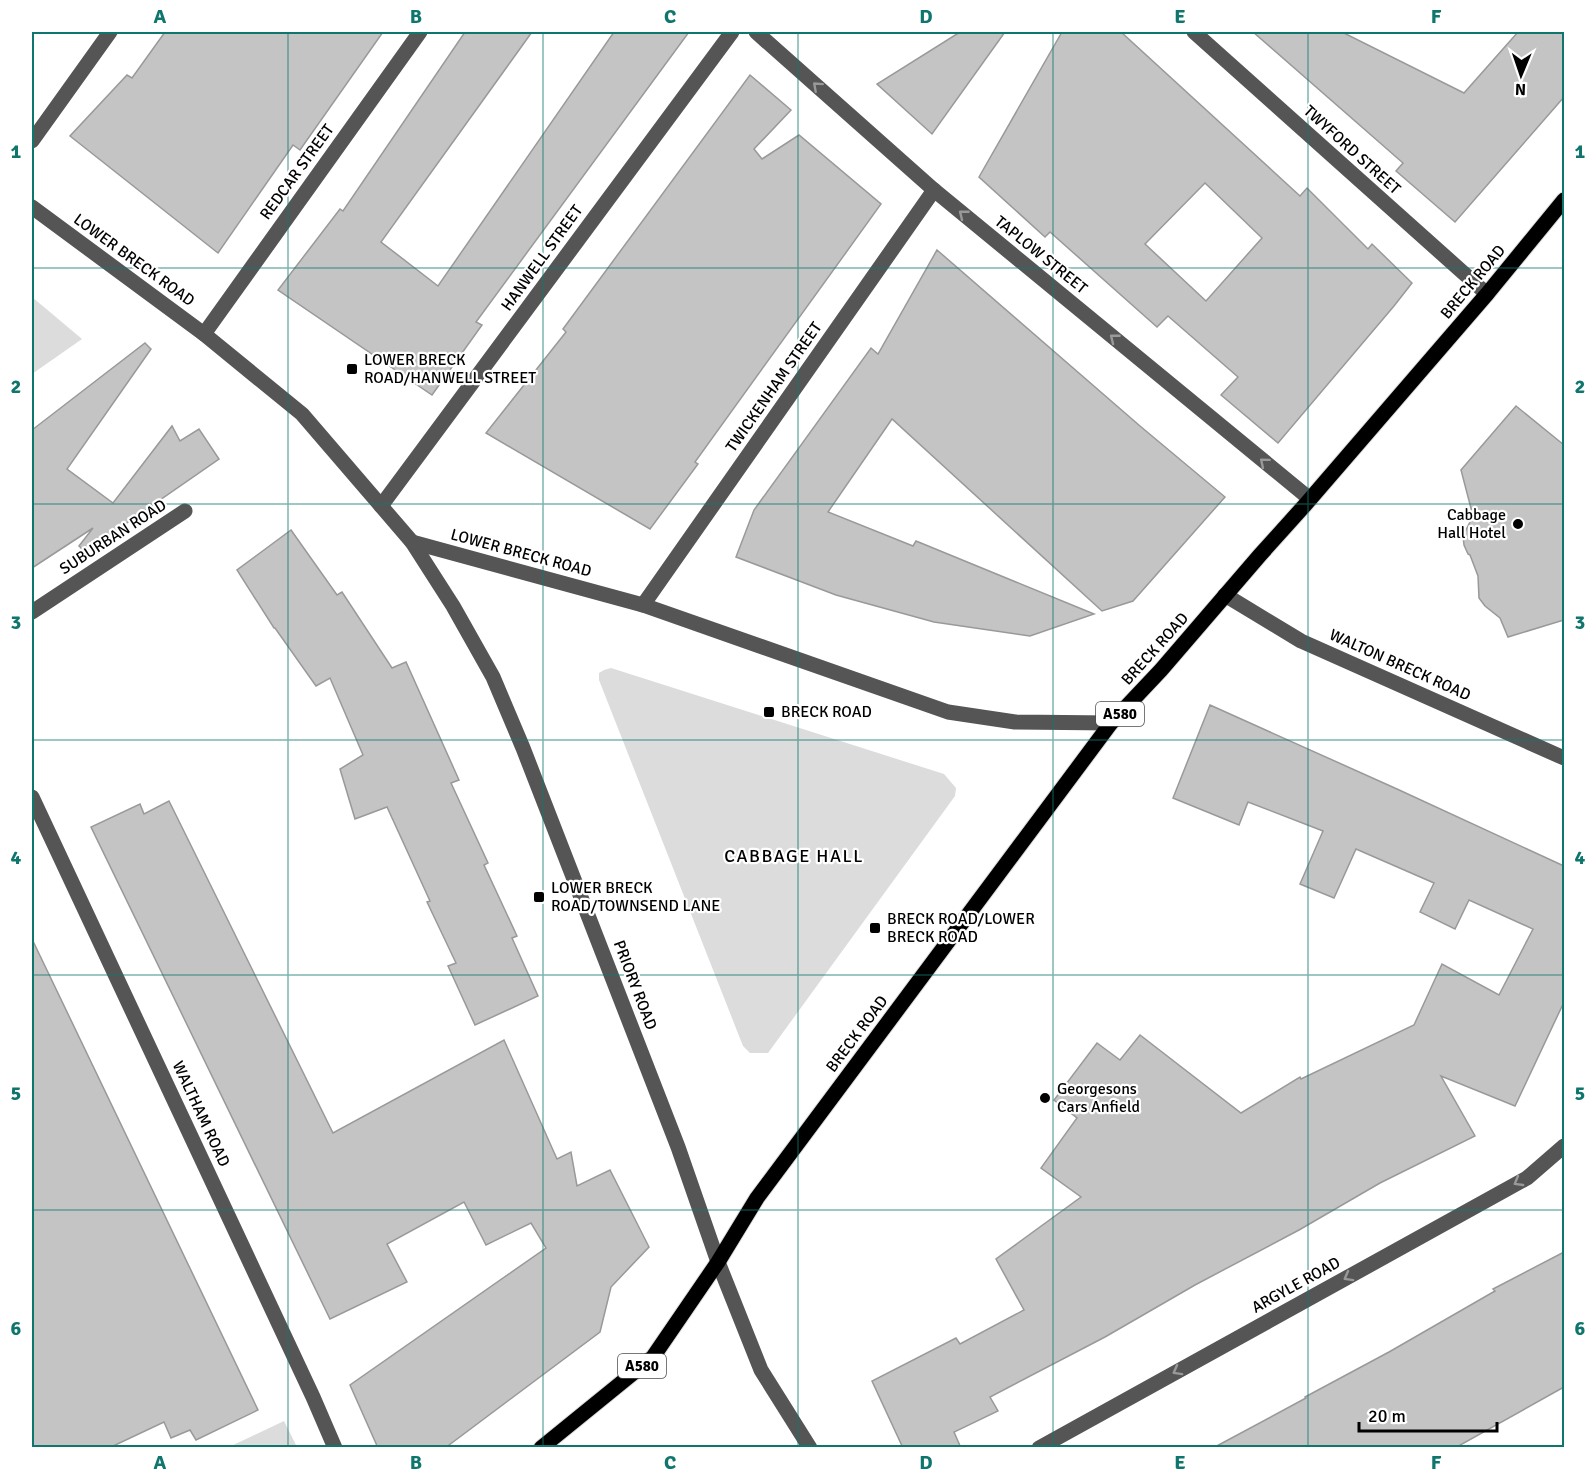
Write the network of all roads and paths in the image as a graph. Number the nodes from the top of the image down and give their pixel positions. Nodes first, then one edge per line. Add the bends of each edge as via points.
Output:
1 (110, 32) edge
2 (420, 32) edge
3 (732, 32) edge
4 (756, 32) edge
5 (1194, 32) edge
6 (32, 141) edge
7 (934, 190) junction
8 (1564, 200) edge
9 (32, 207) edge
10 (1487, 294) junction
11 (204, 334) junction
12 (1310, 499) junction
13 (381, 506) junction
14 (185, 511) dead end
15 (412, 542) junction
16 (1225, 595) junction
17 (643, 605) junction
18 (32, 612) edge
19 (1111, 723) junction
20 (1564, 758) edge
21 (32, 797) edge
22 (1564, 1146) edge
23 (718, 1262) junction
24 (335, 1448) edge
25 (541, 1448) edge
26 (810, 1448) edge
27 (1039, 1448) edge

1 - 6 street
2 - 11 street, REDCAR STREET
3 - 13 street, HANWELL STREET
7 -> 4 street, TAPLOW STREET
5 - 10 street, TWYFORD STREET
12 -> 7 street, TAPLOW STREET
7 - 17 street, TWICKENHAM STREET
8 - 10 main road, BRECK ROAD / A580
9 - 11 street, LOWER BRECK ROAD
10 - 12 main road, BRECK ROAD / A580
11 - 13 street, LOWER BRECK ROAD via 302,414
12 - 16 main road, BRECK ROAD / A580
13 - 15 street, LOWER BRECK ROAD
14 - 18 street, SUBURBAN ROAD
15 - 17 street, LOWER BRECK ROAD
15 - 23 street, PRIORY ROAD via 493,677 678,1147
16 - 19 main road, BRECK ROAD / A580
16 - 20 street, WALTON BRECK ROAD via 1301,641
17 - 19 street, LOWER BRECK ROAD via 948,712 1015,722
19 - 23 main road, BRECK ROAD / A580 via 757,1198
21 - 24 street, WALTHAM ROAD
22 -> 27 street, ARGYLE ROAD via 1527,1178
23 - 25 main road, A580 via 653,1357
23 - 26 street, PRIORY ROAD via 761,1370

